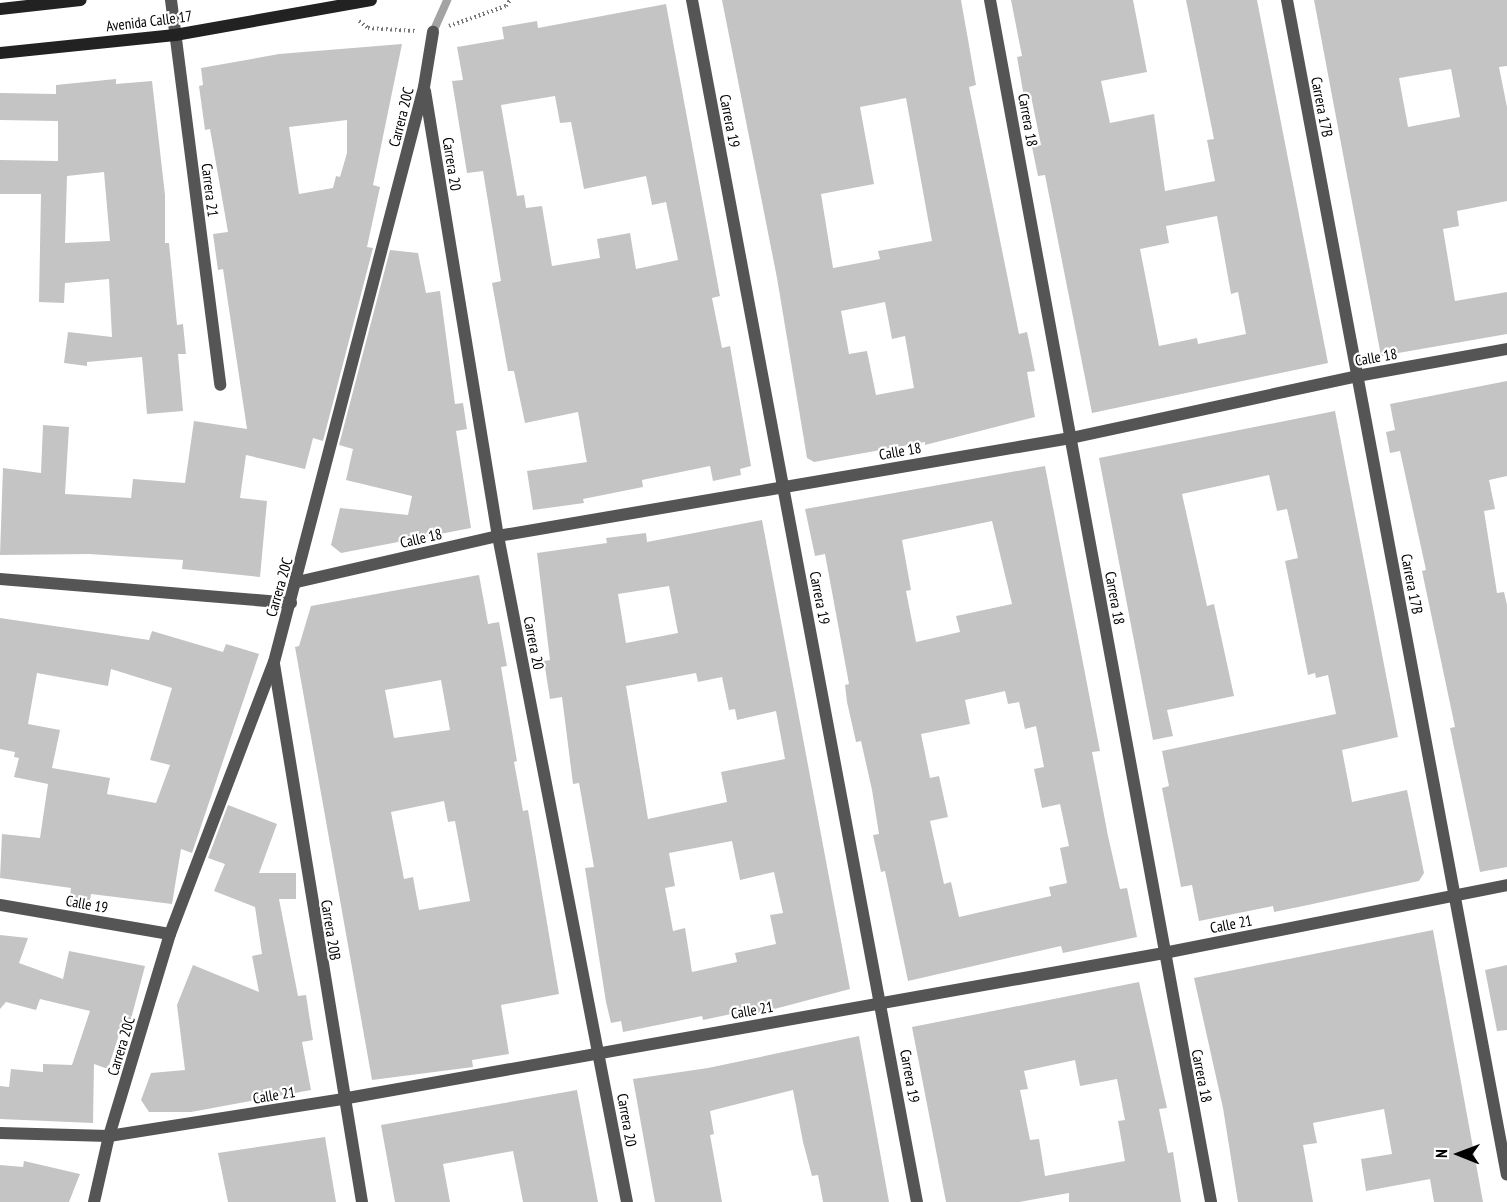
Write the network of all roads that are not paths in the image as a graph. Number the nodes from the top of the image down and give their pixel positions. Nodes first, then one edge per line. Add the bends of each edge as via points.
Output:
1 (81, 0) edge
2 (171, 0) edge
3 (371, 0) edge
4 (692, 0) edge
5 (990, 0) edge
6 (1287, 0) edge
7 (0, 9) edge
8 (433, 32) road end
9 (175, 34) junction
10 (0, 53) edge
11 (424, 87) junction
12 (1507, 349) edge
13 (1357, 376) junction
14 (220, 384) dead end
15 (1071, 438) junction
16 (784, 486) junction
17 (498, 536) junction
18 (0, 579) edge
19 (297, 582) junction
20 (291, 603) junction
21 (274, 662) junction
22 (1507, 885) edge
23 (1457, 895) junction
24 (0, 905) edge
25 (170, 934) junction
26 (1164, 953) junction
27 (882, 1002) junction
28 (600, 1053) junction
29 (342, 1099) junction
30 (0, 1133) edge
31 (109, 1137) junction
32 (1507, 1175) edge
33 (94, 1202) edge
34 (362, 1202) edge
35 (627, 1202) edge
36 (918, 1202) edge
37 (1211, 1202) edge

1 - 7 main road
2 - 9 street, Carrera 21
3 - 9 main road, Avenida Calle 17
4 - 16 street, Carrera 19
5 - 15 street, Carrera 18
6 - 13 street, Carrera 17B
8 - 11 street, Carrera 20C
9 - 10 main road, Avenida Calle 17
9 - 14 street, Carrera 21
11 - 17 street, Carrera 20
11 - 19 street, Carrera 20C
12 - 13 street, Calle 18
13 - 15 street, Calle 18
13 - 23 street, Carrera 17B
15 - 16 street, Calle 18
15 - 26 street, Carrera 18
16 - 17 street, Calle 18
16 - 27 street, Carrera 19
17 - 19 street, Calle 18
17 - 28 street, Carrera 20
18 - 20 street
19 - 20 street, Carrera 20C
20 - 21 street, Carrera 20C
21 - 25 street, Carrera 20C
21 - 29 street, Carrera 20B
22 - 23 street, Calle 21
23 - 26 street, Calle 21
23 - 32 street, Carrera 17B
24 - 25 street, Calle 19
25 - 31 street, Carrera 20C
26 - 27 street, Calle 21
26 - 37 street, Carrera 18
27 - 28 street, Calle 21
27 - 36 street, Carrera 19
28 - 29 street, Calle 21
28 - 35 street, Carrera 20
29 - 31 street, Calle 21
29 - 34 street, Carrera 20B
30 - 31 street, Calle 21
31 - 33 street

